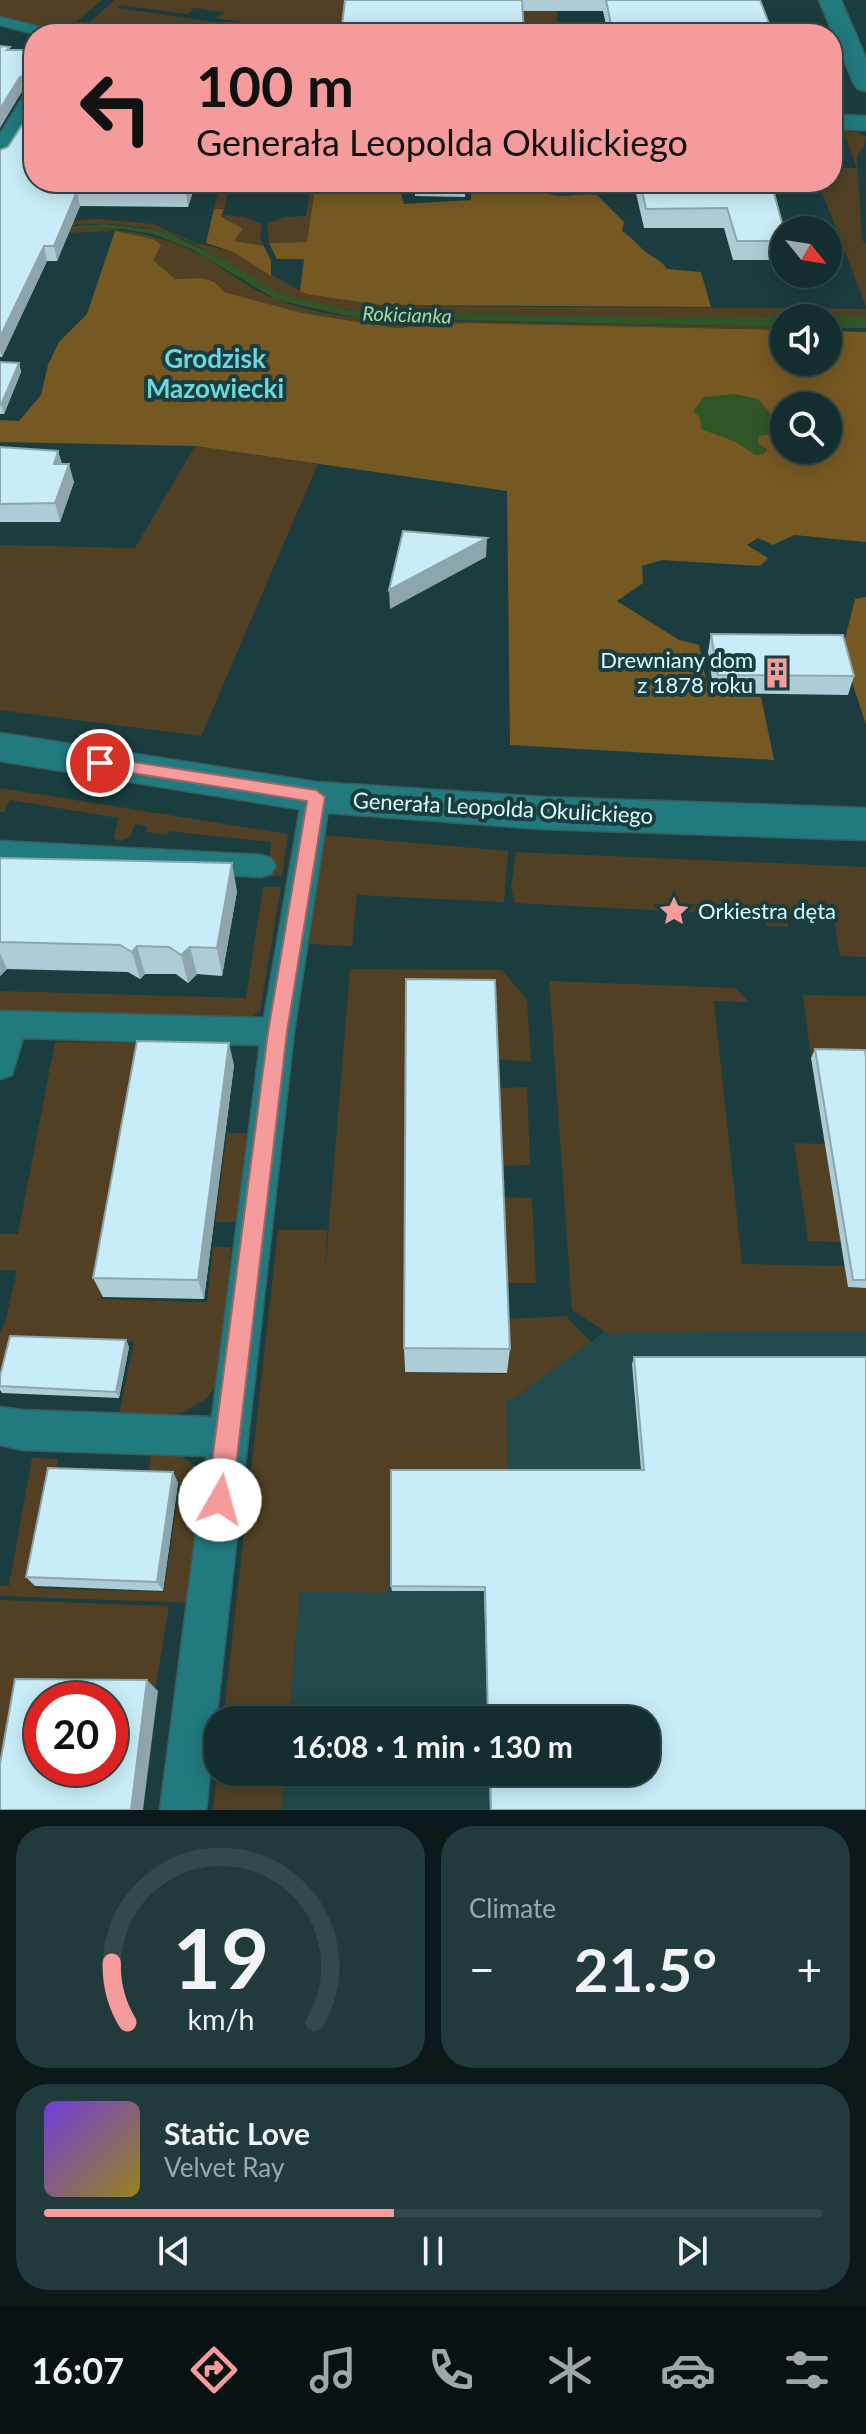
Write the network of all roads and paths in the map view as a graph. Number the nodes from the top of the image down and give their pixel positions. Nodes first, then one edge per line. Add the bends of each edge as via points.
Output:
1 (830, 0) edge
2 (0, 21) edge
3 (840, 24) edge
4 (24, 27) edge
5 (842, 28) edge
6 (866, 84) edge
7 (23, 111) edge
8 (842, 122) edge
9 (866, 123) edge
10 (0, 155) edge
11 (0, 747) edge
12 (316, 797) junction
13 (866, 824) edge
14 (0, 852) edge
15 (261, 866) dead end
16 (5, 1024) edge
17 (278, 1032) junction
18 (0, 1065) edge
19 (0, 1426) edge
20 (227, 1437) junction
21 (183, 1810) edge

1 - 3 street
2 - 4 lane
5 - 6 street
7 - 10 street
8 - 9 street
11 - 12 street, Generała Leopolda Okulickiego
12 - 13 street, Generała Leopolda Okulickiego via 542,813
12 - 17 lane
14 - 15 lane
16 - 17 lane
16 - 18 lane
17 - 20 lane
19 - 20 lane
20 - 21 lane

